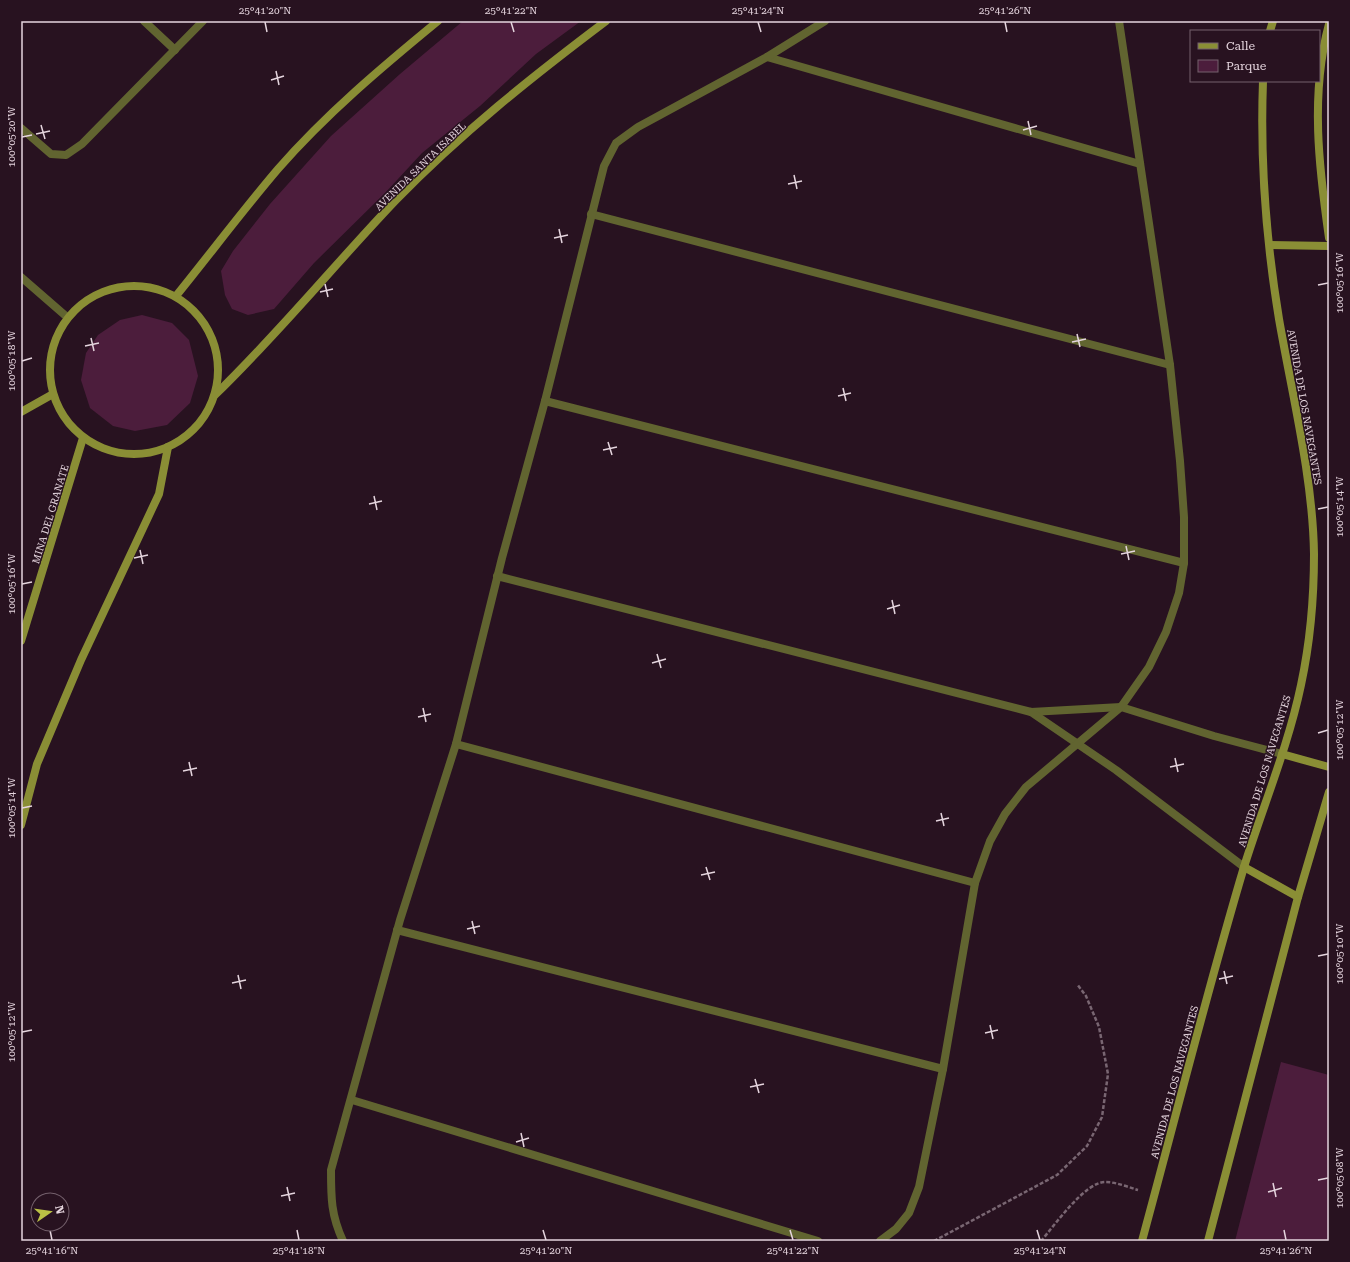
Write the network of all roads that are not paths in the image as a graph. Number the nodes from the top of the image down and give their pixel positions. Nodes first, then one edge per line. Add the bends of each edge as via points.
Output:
1 (144, 21) edge
2 (203, 21) edge
3 (438, 21) edge
4 (606, 21) edge
5 (825, 21) edge
6 (1119, 21) edge
7 (1329, 24) edge
8 (175, 50) junction
9 (767, 57) junction
10 (1263, 82) edge
11 (21, 128) edge
12 (1140, 164) junction
13 (591, 214) junction
14 (1329, 238) edge
15 (1270, 245) junction
16 (1329, 246) edge
17 (21, 277) edge
18 (176, 296) junction
19 (67, 317) junction
20 (1170, 365) junction
21 (53, 394) junction
22 (215, 395) junction
23 (545, 401) junction
24 (21, 412) edge
25 (83, 438) junction
26 (168, 448) junction
27 (1184, 563) junction
28 (497, 576) junction
29 (21, 642) edge
30 (1121, 707) junction
31 (1031, 712) junction
32 (456, 744) junction
33 (1075, 744) junction
34 (1282, 754) junction
35 (1329, 767) edge
36 (1329, 792) edge
37 (21, 825) edge
38 (1244, 867) junction
39 (975, 883) junction
40 (1298, 897) junction
41 (397, 930) junction
42 (943, 1069) junction
43 (352, 1100) junction
44 (343, 1241) edge
45 (818, 1241) edge
46 (880, 1241) edge
47 (1142, 1241) edge
48 (1208, 1241) edge

1 - 8 street
2 - 8 street
3 - 18 street via 358,88 315,129 278,169
4 - 22 street, AVENIDA SANTA ISABEL via 523,86 454,145 397,199 255,356
5 - 9 street
6 - 12 street
7 - 14 street via 1324,43 1317,119 1321,179
8 - 11 street via 82,144 66,155 51,154
9 - 12 street
9 - 13 street via 638,127 616,143 604,166
10 - 15 street, AVENIDA DE LOS NAVEGANTES via 1261,136
12 - 20 street
13 - 20 street
13 - 23 street
15 - 16 street
15 - 34 street, AVENIDA DE LOS NAVEGANTES via 1309,490 1314,553 1311,620 1301,686
17 - 19 street
18 - 19 street via 157,288 117,286 98,292 81,303
18 - 22 street via 201,318 214,342 218,359
19 - 21 street via 57,335 51,354
20 - 27 street via 1184,517
21 - 24 street
21 - 25 street via 67,421
22 - 26 street via 208,412 197,427 184,439
23 - 27 street
23 - 28 street
25 - 26 street via 116,453 145,454
25 - 29 street, MINA DEL GRANATE
26 - 37 street via 159,494 81,660 37,764
27 - 30 street via 1179,593 1166,632 1149,667
28 - 31 street
28 - 32 street
30 - 31 street
30 - 33 street
30 - 34 street
31 - 33 street
32 - 39 street
32 - 41 street
33 - 38 street via 1116,770
33 - 39 street via 1026,787 1005,814 990,841
34 - 35 street
34 - 38 street, AVENIDA DE LOS NAVEGANTES
36 - 40 street
38 - 40 street
38 - 47 street, AVENIDA DE LOS NAVEGANTES
39 - 42 street
40 - 48 street
41 - 42 street
41 - 43 street
42 - 46 street via 919,1187 909,1213 896,1229
43 - 44 street via 331,1170 331,1205
43 - 45 street

